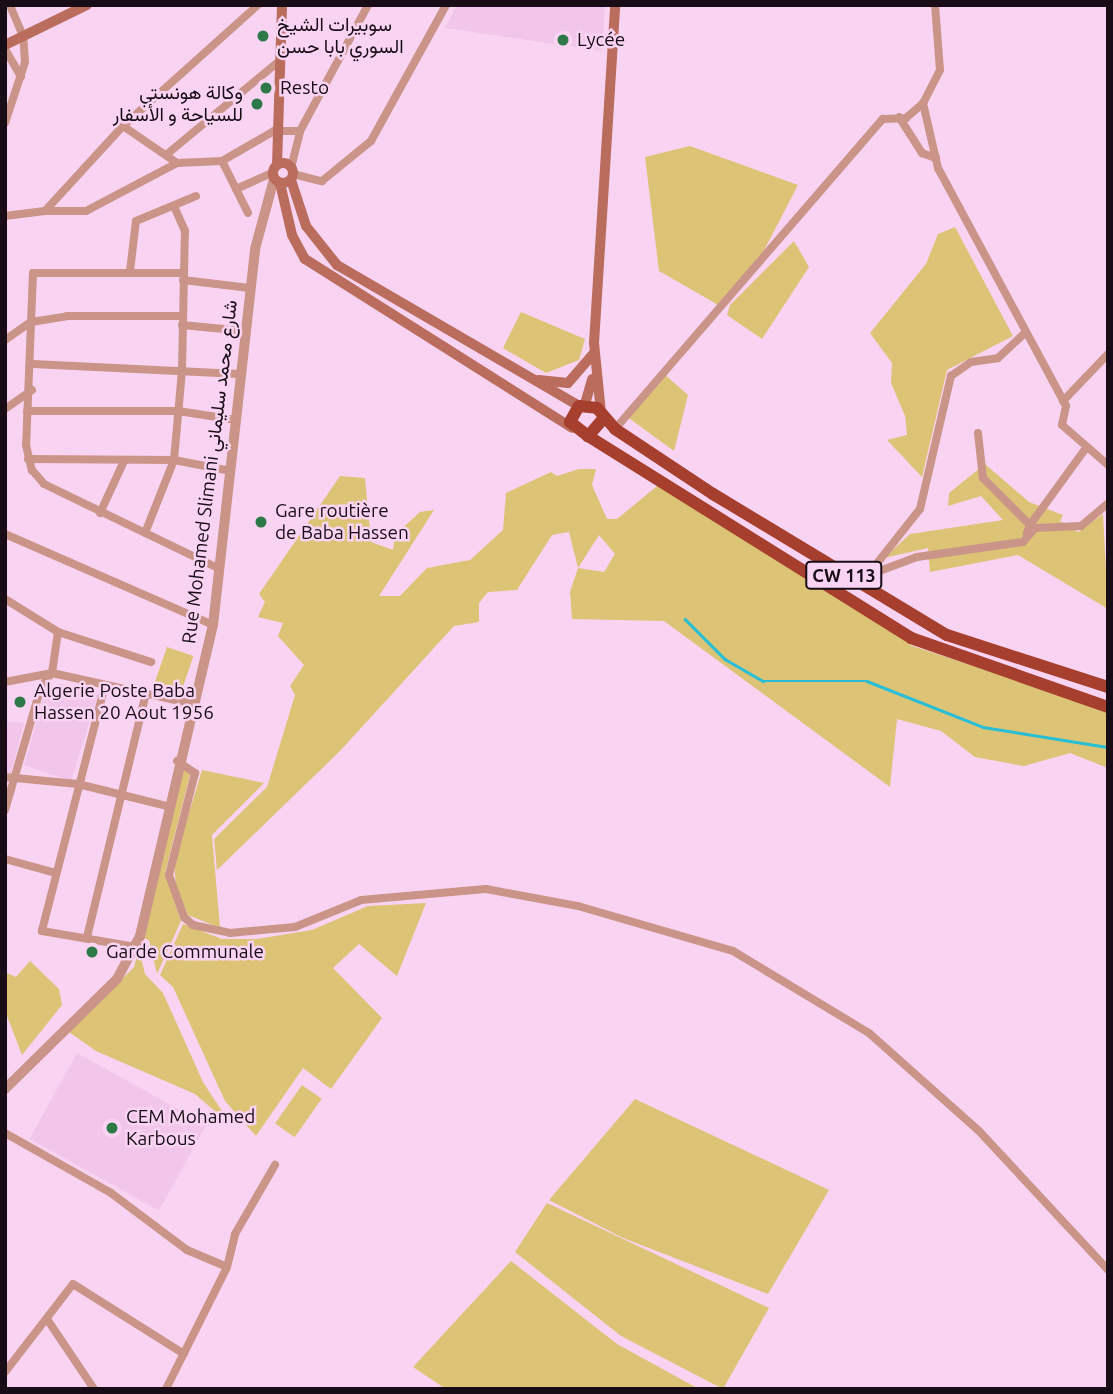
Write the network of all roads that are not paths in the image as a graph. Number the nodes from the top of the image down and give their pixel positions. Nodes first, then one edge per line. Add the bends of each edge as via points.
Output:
1 (10, 5) edge
2 (87, 5) edge
3 (258, 5) edge
4 (282, 5) edge
5 (368, 5) edge
6 (446, 5) edge
7 (615, 5) edge
8 (935, 5) edge
9 (23, 36) junction
10 (5, 47) edge
11 (277, 63) junction
12 (22, 77) junction
13 (923, 103) junction
14 (899, 117) junction
15 (5, 123) edge
16 (123, 126) junction
17 (274, 131) junction
18 (300, 131) junction
19 (166, 155) junction
20 (936, 158) junction
21 (222, 161) junction
22 (177, 163) junction
23 (283, 173) junction
24 (236, 190) junction
25 (196, 196) dead end
26 (174, 206) junction
27 (45, 211) junction
28 (248, 213) dead end
29 (5, 216) edge
30 (130, 271) junction
31 (183, 277) junction
32 (250, 288) junction
33 (182, 320) junction
34 (32, 322) junction
35 (245, 331) junction
36 (1025, 333) junction
37 (5, 340) edge
38 (594, 351) junction
39 (1108, 354) edge
40 (33, 364) junction
41 (182, 370) junction
42 (516, 372) junction
43 (594, 373) junction
44 (239, 374) junction
45 (32, 390) junction
46 (1063, 401) junction
47 (582, 405) junction
48 (5, 408) edge
49 (27, 411) junction
50 (178, 411) junction
51 (602, 416) junction
52 (236, 420) junction
53 (572, 428) junction
54 (615, 429) junction
55 (978, 433) dead end
56 (588, 436) junction
57 (1086, 448) junction
58 (28, 459) junction
59 (174, 460) junction
60 (124, 461) junction
61 (1108, 465) edge
62 (231, 471) junction
63 (1108, 503) edge
64 (100, 513) junction
65 (1030, 525) junction
66 (145, 533) junction
67 (5, 534) edge
68 (1023, 542) junction
69 (218, 568) junction
70 (867, 576) junction
71 (853, 581) junction
72 (5, 602) edge
73 (213, 625) junction
74 (58, 632) junction
75 (151, 662) dead end
76 (52, 673) junction
77 (5, 682) edge
78 (105, 685) junction
79 (1108, 687) edge
80 (146, 693) junction
81 (193, 704) junction
82 (1108, 706) edge
83 (177, 761) junction
84 (10, 777) edge
85 (78, 784) junction
86 (121, 794) junction
87 (167, 806) junction
88 (5, 810) edge
89 (5, 859) edge
90 (56, 873) junction
91 (87, 937) junction
92 (136, 947) junction
93 (5, 1089) edge
94 (5, 1133) edge
95 (275, 1165) dead end
96 (227, 1267) junction
97 (1108, 1270) edge
98 (47, 1319) junction
99 (184, 1354) junction
100 (5, 1371) edge
101 (94, 1389) edge
102 (166, 1389) edge

1 - 9 street
2 - 9 main road
3 - 16 street
4 - 11 main road
5 - 18 street
6 - 23 street via 371,141 322,181
7 - 38 main road
8 - 13 street via 940,69
9 - 10 main road
9 - 12 street
10 - 12 street
11 - 17 main road
11 - 19 street
12 - 15 street
13 - 14 street
13 - 20 street
14 - 20 street via 922,153
14 - 54 street via 886,117 877,125
16 - 19 street
16 - 27 street
17 - 18 street
17 - 21 street
17 - 23 main road
18 - 23 street
19 - 22 street
20 - 36 street
21 - 22 street
21 - 24 street
22 - 27 street via 86,211
23 - 24 street
23 - 32 street, Rue Mohamed Slimani شارع محمد سليماني
23 - 42 main road via 306,226 328,258
23 - 53 main road via 292,235 305,259
24 - 28 street
25 - 26 street
26 - 30 street via 132,227
26 - 31 street via 185,231
27 - 29 street
30 - 31 street
30 - 34 street via 33,273
31 - 32 street
31 - 33 street
32 - 35 street, Rue Mohamed Slimani شارع محمد سليماني
33 - 34 street via 67,316
33 - 35 street
33 - 41 street
34 - 37 street
34 - 40 street
35 - 44 street, Rue Mohamed Slimani شارع محمد سليماني
36 - 46 street
36 - 70 street via 998,358 971,362 951,376 918,516
38 - 42 main road via 568,383 551,385
38 - 43 main road
39 - 46 street
40 - 41 street
40 - 45 street
41 - 44 street
41 - 50 street
42 - 47 main road
43 - 47 main road
43 - 51 main road
44 - 52 street, Rue Mohamed Slimani شارع محمد سليماني
45 - 48 street
45 - 49 street
46 - 57 street via 1062,425
47 - 51 highway
47 - 53 highway
49 - 50 street
49 - 58 street
50 - 52 street
50 - 59 street
51 - 54 highway, CW 113
51 - 56 highway
52 - 62 street, Rue Mohamed Slimani شارع محمد سليماني
53 - 56 highway
54 - 71 highway, CW 113
55 - 65 street via 983,478
56 - 82 highway via 911,638
57 - 61 street
57 - 65 street
58 - 60 street
58 - 64 street via 44,484
59 - 60 street
59 - 62 street
59 - 66 street
60 - 64 street
62 - 69 street, Rue Mohamed Slimani شارع محمد سليماني
63 - 68 street via 1081,526 1035,527
64 - 66 street
65 - 68 street
66 - 69 street
67 - 73 street
68 - 70 street via 917,557
69 - 73 street, Rue Mohamed Slimani شارع محمد سليماني
70 - 71 street
71 - 79 highway, CW 113 via 947,635
72 - 74 street
73 - 81 street, Rue Mohamed Slimani شارع محمد سليماني
74 - 75 street
74 - 76 street
76 - 77 street
76 - 78 street
76 - 84 street via 41,688
78 - 80 street
78 - 85 street
80 - 81 street
80 - 86 street
81 - 83 street, Rue Mohamed Slimani شارع محمد سليماني
83 - 87 street, Rue Mohamed Slimani شارع محمد سليماني
83 - 97 street via 195,773 169,875 193,925 230,933 295,927 361,900 486,889 578,906 733,951 869,1033 979,1131
84 - 85 street
84 - 88 street
85 - 86 street
85 - 90 street
86 - 87 street
86 - 91 street
87 - 92 street, Rue Mohamed Slimani شارع محمد سليماني
89 - 90 street
90 - 91 street via 42,931
91 - 92 street
92 - 93 street, Rue Mohamed Slimani شارع محمد سليماني via 117,979
94 - 96 street via 111,1193 187,1250
95 - 96 street via 235,1234
96 - 99 street
98 - 99 street via 73,1284
98 - 100 street
98 - 101 street
99 - 102 street

